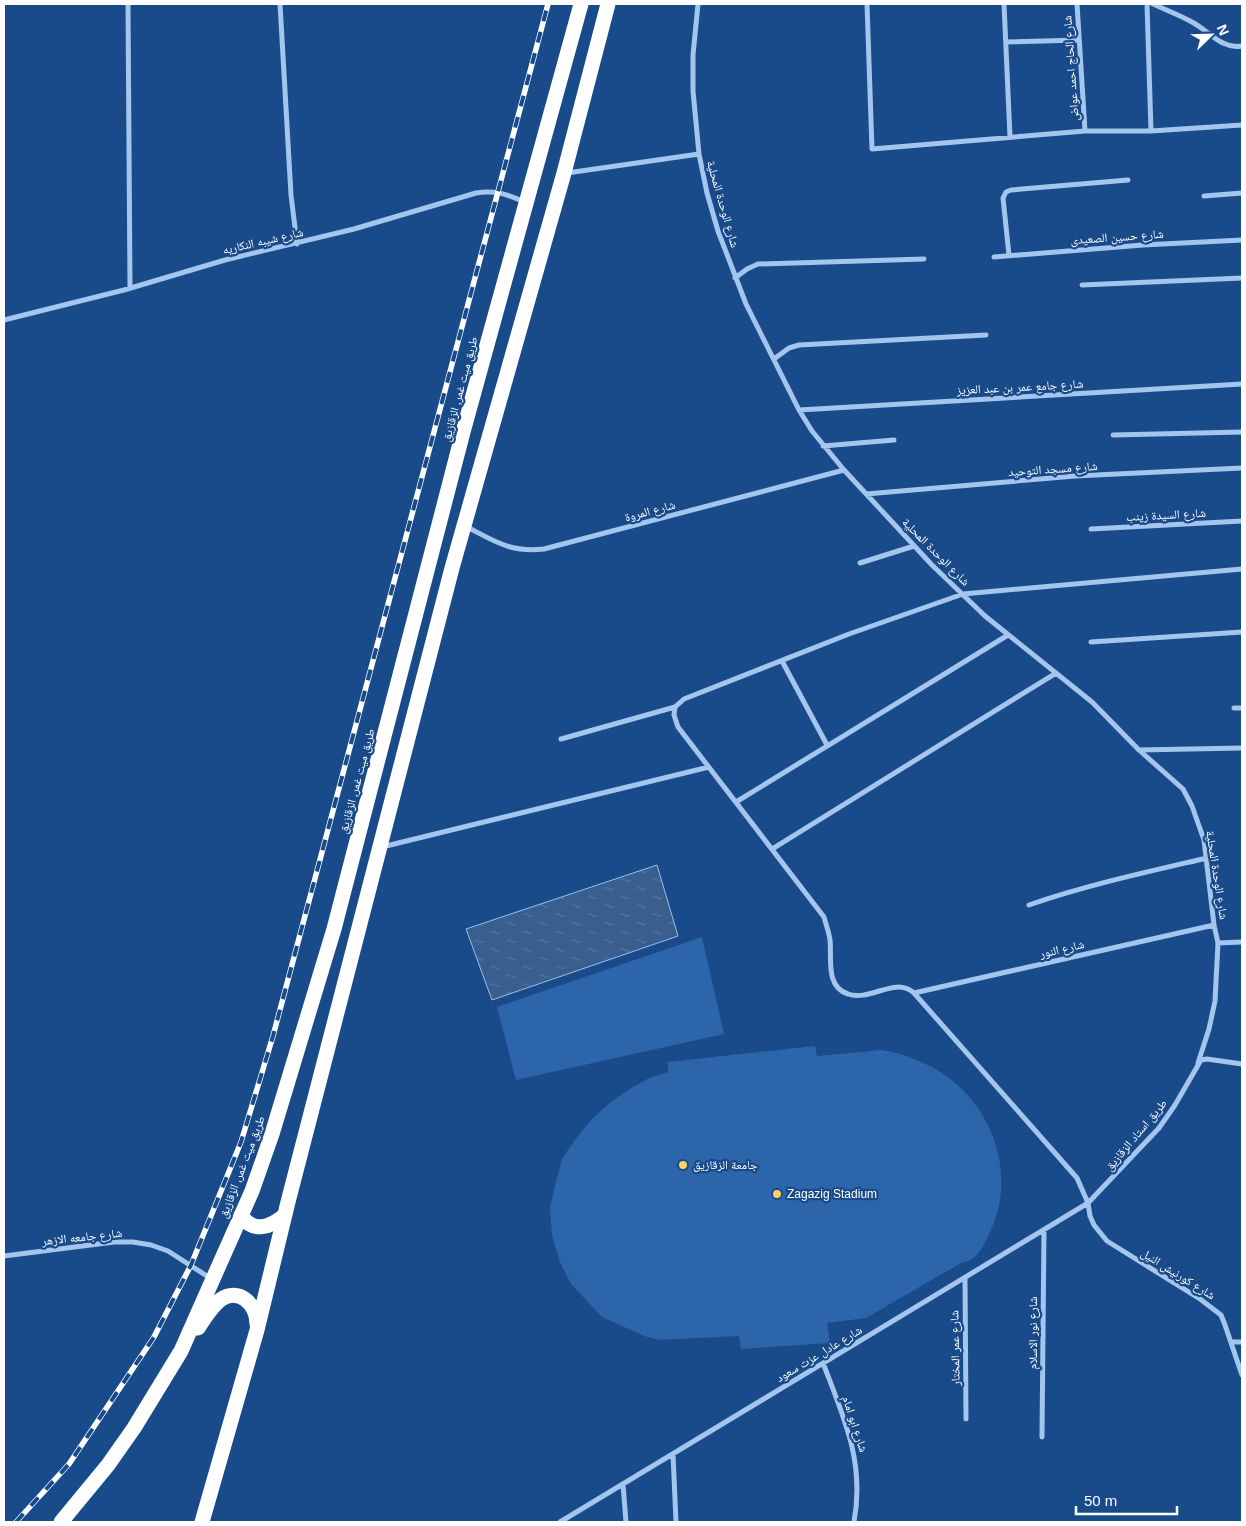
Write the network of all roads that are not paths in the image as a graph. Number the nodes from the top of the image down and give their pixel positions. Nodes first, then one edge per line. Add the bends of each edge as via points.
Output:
1 (128, 4) edge
2 (280, 4) edge
3 (581, 4) edge
4 (608, 4) edge
5 (698, 4) edge
6 (867, 4) edge
7 (1004, 4) edge
8 (1077, 4) edge
9 (1147, 4) edge
10 (1153, 4) edge
11 (1080, 40) junction
12 (1007, 42) junction
13 (1242, 46) edge
14 (1242, 125) edge
15 (1152, 130) junction
16 (1085, 131) junction
17 (1010, 137) junction
18 (699, 154) junction
19 (564, 173) junction
20 (1128, 180) dead end
21 (1242, 192) edge
22 (1204, 196) dead end
23 (526, 203) junction
24 (1242, 240) edge
25 (297, 244) junction
26 (1009, 255) junction
27 (994, 257) dead end
28 (924, 259) dead end
29 (735, 278) junction
30 (1242, 278) edge
31 (1082, 285) dead end
32 (130, 288) junction
33 (4, 320) edge
34 (986, 335) dead end
35 (774, 359) junction
36 (1242, 384) edge
37 (799, 410) junction
38 (1242, 432) edge
39 (1113, 435) dead end
40 (894, 440) dead end
41 (823, 446) junction
42 (1242, 468) edge
43 (844, 470) junction
44 (866, 494) junction
45 (1242, 522) edge
46 (464, 526) junction
47 (1092, 529) dead end
48 (914, 546) junction
49 (860, 563) dead end
50 (1242, 569) edge
51 (963, 594) junction
52 (1242, 632) edge
53 (1008, 635) junction
54 (1091, 642) dead end
55 (782, 661) junction
56 (1056, 673) junction
57 (675, 707) junction
58 (1234, 708) dead end
59 (1242, 708) edge
60 (561, 740) dead end
61 (827, 745) junction
62 (1242, 748) edge
63 (1139, 750) junction
64 (709, 767) junction
65 (736, 802) junction
66 (380, 848) junction
67 (772, 848) junction
68 (1207, 858) junction
69 (1029, 905) dead end
70 (1214, 925) junction
71 (1242, 942) edge
72 (1218, 943) junction
73 (914, 993) junction
74 (1198, 1063) junction
75 (1242, 1064) edge
76 (1088, 1203) junction
77 (285, 1215) junction
78 (241, 1216) junction
79 (1044, 1230) junction
80 (4, 1256) edge
81 (964, 1278) junction
82 (212, 1280) junction
83 (257, 1330) junction
84 (1231, 1342) junction
85 (1242, 1342) edge
86 (181, 1351) junction
87 (823, 1363) junction
88 (1242, 1375) edge
89 (966, 1419) dead end
90 (1042, 1437) dead end
91 (673, 1454) junction
92 (623, 1484) junction
93 (569, 1520) edge
94 (61, 1522) edge
95 (202, 1522) edge
96 (560, 1522) edge
97 (626, 1522) edge
98 (676, 1522) edge
99 (854, 1522) edge

1 - 32 street
2 - 25 street
3 - 23 highway, طريق ميت غمر, الزقازيق
4 - 19 highway
5 - 18 street, شارع الوحدة المحلية via 693,91
6 - 17 street via 872,149
7 - 12 street
8 - 11 street, شارع الحاج احمد عواض
9 - 15 street
10 - 13 street via 1194,23 1222,43 1233,48
11 - 12 street
11 - 16 street, شارع الحاج احمد عواض
12 - 17 street
14 - 15 street
15 - 16 street
16 - 17 street
18 - 19 street
18 - 29 street, شارع الوحدة المحلية via 718,231
19 - 46 highway
20 - 26 street via 1006,192 1003,198
21 - 22 street
23 - 25 street, شارع شيبه النكاريه via 488,191
23 - 78 highway, طريق ميت غمر, الزقازيق via 334,928 272,1134
24 - 26 street, شارع حسين الصعيدى
25 - 32 street, شارع شيبه النكاريه via 225,260
26 - 27 street, شارع حسين الصعيدى
28 - 29 street via 758,264
29 - 35 street, شارع الوحدة المحلية
30 - 31 street
32 - 33 street, شارع شيبه النكاريه
34 - 35 street via 799,345
35 - 37 street, شارع الوحدة المحلية
36 - 37 street, شارع جامع عمر بن عبد العزيز
37 - 41 street, شارع الوحدة المحلية
38 - 39 street
40 - 41 street
41 - 43 street, شارع الوحدة المحلية
42 - 44 street, شارع مسجد التوحيد via 1076,476
43 - 44 street, شارع الوحدة المحلية
43 - 46 street, شارع المروة via 544,549 504,546
44 - 48 street, شارع الوحدة المحلية
45 - 47 street, شارع السيدة زينب
46 - 66 highway
48 - 49 street
48 - 51 street, شارع الوحدة المحلية
50 - 51 street
51 - 53 street, شارع الوحدة المحلية
51 - 55 street
52 - 54 street
53 - 56 street, شارع الوحدة المحلية
53 - 61 street
55 - 57 street via 684,699
55 - 61 street
56 - 63 street, شارع الوحدة المحلية via 1092,702
56 - 67 street
57 - 60 street
57 - 64 street via 678,727
58 - 59 street
61 - 65 street
62 - 63 street
63 - 68 street, شارع الوحدة المحلية via 1183,789 1198,823
64 - 65 street
64 - 66 street
65 - 67 street
66 - 77 highway
67 - 73 street via 824,917 835,985 856,996 899,986
68 - 69 street via 1100,883
68 - 70 street, شارع الوحدة المحلية
70 - 72 street, شارع الوحدة المحلية
70 - 73 street, شارع النور
71 - 72 street
72 - 74 street, شارع الوحدة المحلية via 1215,1001
73 - 76 street, شارع كورنيش النيل via 1077,1178
74 - 75 street via 1207,1058
74 - 76 street, طريق استاد الزقازيق via 1159,1128
76 - 79 street, شارع عادل عزت سعود
76 - 84 street, شارع كورنيش النيل via 1094,1225 1107,1241 1210,1306 1220,1315
77 - 78 highway via 262,1227 248,1224
77 - 83 highway
78 - 82 highway, طريق ميت غمر, الزقازيق
79 - 81 street, شارع عادل عزت سعود
79 - 90 street, شارع نور الاسلام
80 - 82 street, شارع جامعه الازهر via 132,1242 151,1244 168,1251
81 - 87 street, شارع عادل عزت سعود
81 - 89 street, شارع عمر المختار
82 - 86 highway, طريق ميت غمر, الزقازيق
83 - 86 highway via 255,1310 249,1302 231,1296 214,1305
83 - 95 highway
84 - 85 street
84 - 88 street, شارع كورنيش النيل
86 - 94 highway, طريق ميت غمر, الزقازيق via 134,1428
87 - 91 street, شارع عادل عزت سعود
87 - 99 street, شارع ابو امام via 856,1459 858,1484
91 - 92 street, شارع عادل عزت سعود
91 - 98 street
92 - 93 street, شارع عادل عزت سعود
92 - 97 street
93 - 96 street, شارع عادل عزت سعود

